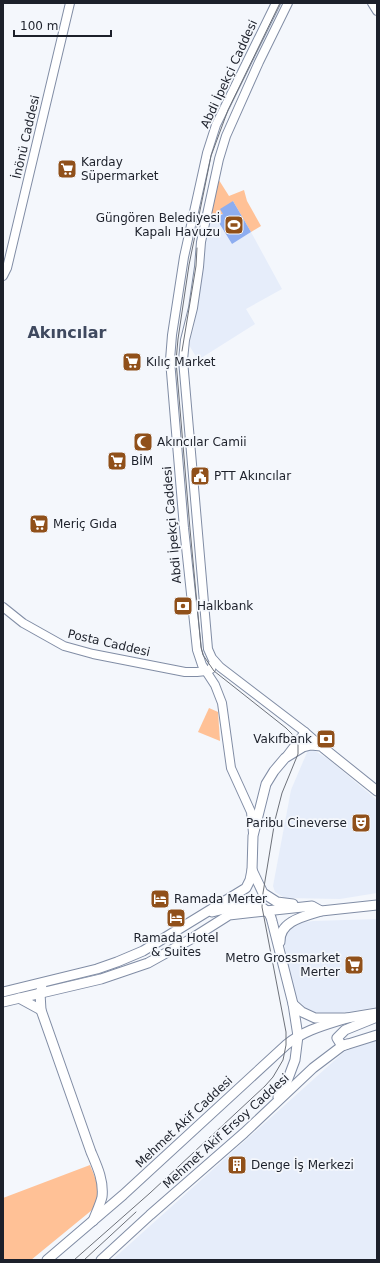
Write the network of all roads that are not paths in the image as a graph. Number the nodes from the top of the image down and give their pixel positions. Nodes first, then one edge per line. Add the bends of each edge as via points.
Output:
1 (70, 3) edge
2 (276, 3) edge
3 (288, 3) edge
4 (372, 3) edge
5 (377, 11) edge
6 (3, 276) edge
7 (3, 607) edge
8 (214, 661) junction
9 (206, 671) junction
10 (305, 732) junction
11 (322, 746) junction
12 (285, 758) junction
13 (377, 791) edge
14 (253, 836) junction
15 (252, 870) junction
16 (312, 906) junction
17 (377, 906) edge
18 (267, 911) junction
19 (321, 911) junction
20 (191, 921) junction
21 (280, 951) junction
22 (43, 982) junction
23 (3, 992) edge
24 (40, 993) junction
25 (19, 998) junction
26 (3, 1002) edge
27 (293, 1004) junction
28 (41, 1010) junction
29 (377, 1012) edge
30 (377, 1017) edge
31 (346, 1018) junction
32 (377, 1029) edge
33 (377, 1035) edge
34 (298, 1036) junction
35 (342, 1046) junction
36 (272, 1107) junction
37 (93, 1222) junction
38 (48, 1260) edge
39 (101, 1260) edge

1 - 6 main road, İnönü Caddesi
2 - 9 main road, Abdi İpekçi Caddesi via 216,125 207,153 184,257 172,335 170,360 184,528 197,650
3 - 8 main road, Abdi İpekçi Caddesi via 238,108 219,158 201,242 193,308 185,340 183,360 203,600 208,648
4 - 5 main road
7 - 9 main road, Posta Caddesi via 23,623 64,646 167,668 191,672
8 - 9 main road via 212,668
8 - 10 main road
9 - 14 main road, Abdi İpekçi Caddesi via 222,703 231,768 251,812
10 - 11 main road
10 - 12 main road
11 - 12 main road via 303,747
11 - 13 main road
12 - 14 main road via 266,784
14 - 15 main road
15 - 16 main road via 263,894 277,902
15 - 20 main road via 246,888
16 - 18 main road
16 - 19 main road
17 - 19 main road
18 - 20 main road via 257,906 237,906
18 - 21 main road
18 - 24 main road via 229,915 148,963 101,979
19 - 21 main road via 296,919 286,926 280,936
20 - 22 main road via 118,962
21 - 27 main road
22 - 23 main road
22 - 24 main road
24 - 25 main road
24 - 28 main road
25 - 26 main road
25 - 28 main road
27 - 31 main road via 315,1018
27 - 34 main road
28 - 37 main road via 102,1184 102,1198
29 - 31 main road
30 - 35 main road via 345,1030 337,1038
31 - 34 main road, Mehmet Akif Caddesi
32 - 35 main road
33 - 35 main road, Mehmet Akif Ersoy Caddesi
34 - 36 main road via 295,1060 286,1084
34 - 37 main road, Mehmet Akif Caddesi via 263,1065
35 - 36 main road, Mehmet Akif Ersoy Caddesi via 313,1068
36 - 39 main road, Mehmet Akif Ersoy Caddesi
37 - 38 main road, Mehmet Akif Caddesi

